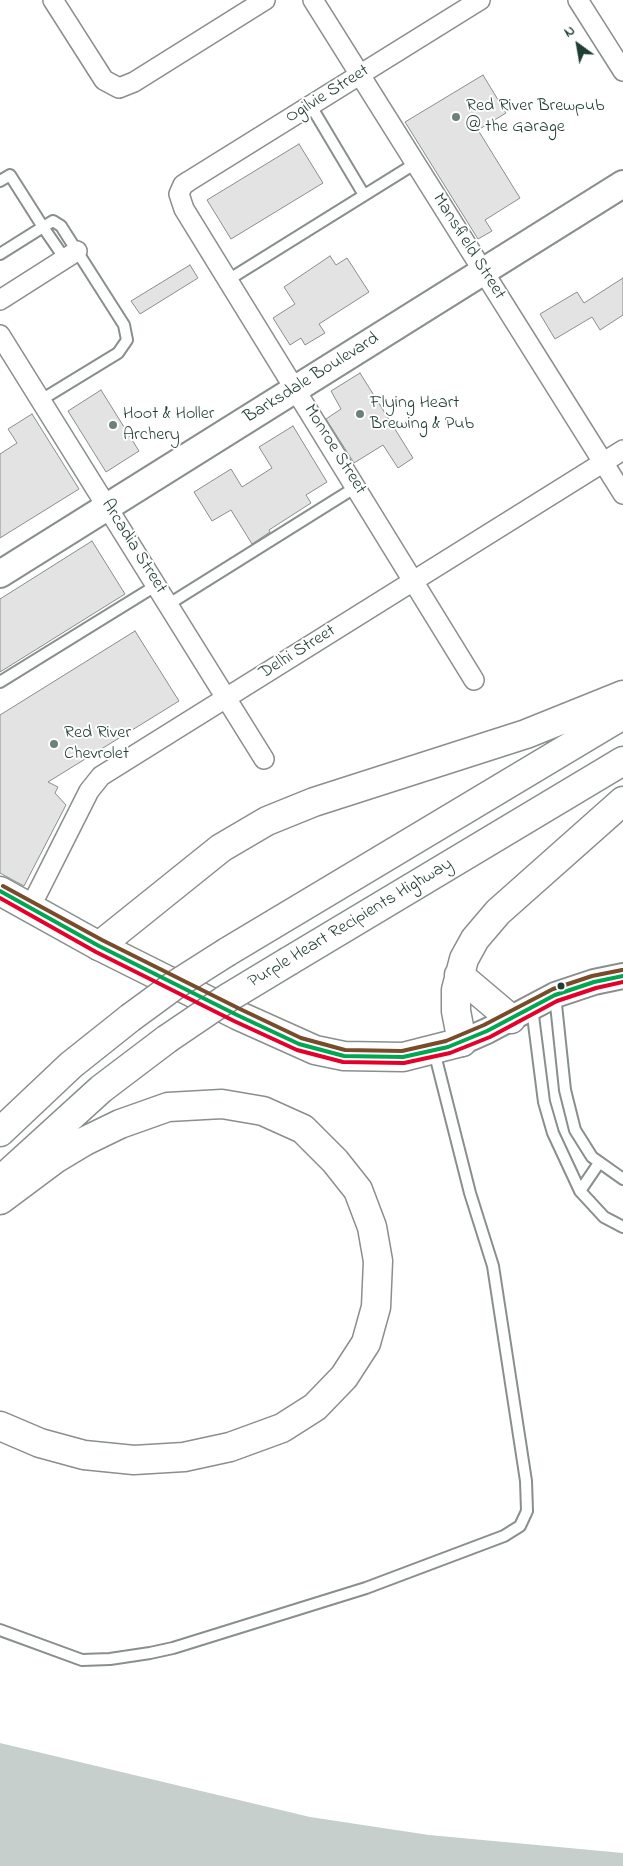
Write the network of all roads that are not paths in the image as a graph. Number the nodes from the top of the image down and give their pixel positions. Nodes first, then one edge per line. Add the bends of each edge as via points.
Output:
1 (53, 0) edge
2 (265, 0) edge
3 (314, 0) edge
4 (480, 0) edge
5 (578, 0) edge
6 (623, 71) edge
7 (361, 74) junction
8 (311, 106) junction
9 (416, 163) junction
10 (0, 181) edge
11 (623, 184) edge
12 (179, 194) joint
13 (364, 195) junction
14 (43, 227) junction
15 (0, 254) edge
16 (71, 255) junction
17 (483, 272) junction
18 (228, 280) junction
19 (0, 300) edge
20 (0, 336) edge
21 (296, 389) junction
22 (41, 400) junction
23 (623, 450) edge
24 (603, 463) junction
25 (356, 487) junction
26 (623, 494) edge
27 (108, 506) junction
28 (0, 574) edge
29 (415, 581) junction
30 (157, 585) junction
31 (169, 604) junction
32 (474, 680) dead end
33 (0, 682) edge
34 (623, 695) edge
35 (226, 697) junction
36 (623, 715) edge
37 (264, 759) dead end
38 (623, 761) edge
39 (623, 801) edge
40 (0, 891) edge
41 (30, 908) junction
42 (99, 946) junction
43 (459, 975) junction
44 (623, 976) edge
45 (554, 996) junction
46 (521, 1013) junction
47 (462, 1042) junction
48 (434, 1051) junction
49 (0, 1132) edge
50 (599, 1163) junction
51 (623, 1179) edge
52 (0, 1181) edge
53 (580, 1190) junction
54 (0, 1200) edge
55 (623, 1227) edge
56 (0, 1426) edge
57 (0, 1630) edge

1 - 2 street via 104,80 115,87 134,82
3 - 7 street, Mansfield Street
4 - 7 street, Ogilvie Street
5 - 6 street
7 - 8 street, Ogilvie Street
7 - 9 street, Mansfield Street
8 - 12 street, Ogilvie Street via 189,181
8 - 13 lane
9 - 13 lane
9 - 17 street, Mansfield Street
10 - 14 lane via 10,175
11 - 17 main road, Barksdale Boulevard
12 - 18 street, Monroe Street via 184,209
13 - 18 lane
14 - 15 lane
14 - 16 lane
14 - 16 lane via 53,221 61,226
16 - 19 street
16 - 22 lane via 124,325 127,340 118,353
17 - 21 main road, Barksdale Boulevard
17 - 24 street, Mansfield Street
18 - 21 street, Monroe Street
20 - 22 street, Arcadia Street
21 - 25 street, Monroe Street
21 - 27 main road, Barksdale Boulevard
22 - 27 street, Arcadia Street
23 - 24 street, Delhi Street
24 - 26 street, Mansfield Street
24 - 29 street, Delhi Street
25 - 29 street, Monroe Street
25 - 31 lane
27 - 28 main road, Barksdale Boulevard
27 - 30 street, Arcadia Street
29 - 32 street, Monroe Street
29 - 35 street, Delhi Street
30 - 31 street, Arcadia Street
30 - 33 lane
31 - 35 street, Arcadia Street
34 - 42 main road via 526,734 314,802 267,821 221,848
35 - 37 street, Arcadia Street
35 - 41 street, Delhi Street via 94,783
36 - 49 main road, bridge via 176,985 71,1065
38 - 52 main road, Purple Heart Recipients Highway, bridge via 226,999 101,1089
39 - 43 main road via 489,921 470,948
40 - 41 main road
41 - 42 main road
42 - 48 main road via 315,1050 344,1056 383,1058
43 - 46 main road
43 - 47 main road via 456,1011
44 - 45 street
45 - 46 street
45 - 50 lane via 571,1117 580,1140
46 - 47 street
46 - 53 lane via 546,1114
47 - 48 main road
48 - 57 lane via 495,1276 526,1481 527,1511 520,1526 504,1536 366,1588 150,1654 82,1660
50 - 51 lane
50 - 53 lane
53 - 55 lane via 604,1217
54 - 56 main road via 55,1159 120,1124 168,1107 222,1104 263,1112 303,1129 335,1161 358,1190 372,1227 378,1261 376,1307 366,1343 344,1377 315,1407 282,1428 230,1447 184,1456 134,1460 84,1455

